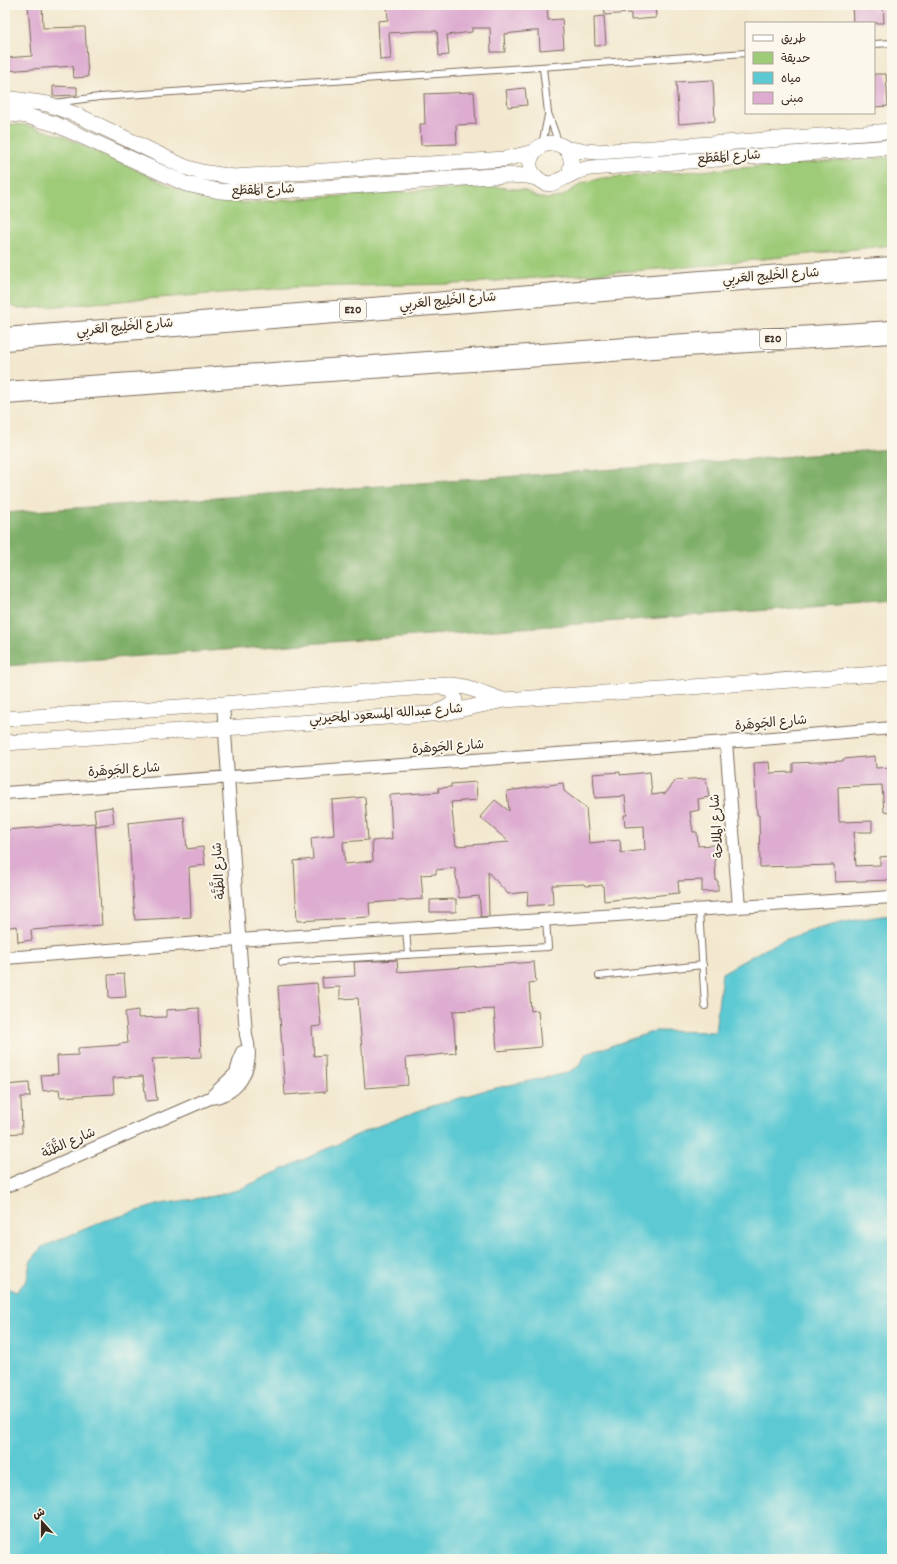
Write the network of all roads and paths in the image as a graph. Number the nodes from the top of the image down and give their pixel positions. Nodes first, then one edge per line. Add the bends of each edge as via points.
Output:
1 (892, 43) edge
2 (875, 44) edge
3 (745, 53) edge
4 (543, 68) junction
5 (5, 98) edge
6 (48, 104) junction
7 (5, 113) edge
8 (548, 113) junction
9 (892, 131) edge
10 (563, 147) junction
11 (892, 147) edge
12 (538, 148) junction
13 (568, 176) junction
14 (536, 178) junction
15 (892, 268) edge
16 (892, 332) edge
17 (5, 339) edge
18 (5, 393) edge
19 (892, 673) edge
20 (440, 685) junction
21 (504, 700) junction
22 (223, 704) junction
23 (435, 713) junction
24 (5, 719) edge
25 (224, 727) junction
26 (892, 728) edge
27 (726, 742) junction
28 (5, 743) edge
29 (228, 778) junction
30 (5, 793) edge
31 (892, 897) edge
32 (739, 907) junction
33 (699, 910) junction
34 (546, 920) junction
35 (406, 929) junction
36 (238, 940) junction
37 (408, 955) junction
38 (5, 958) edge
39 (282, 962) dead end
40 (703, 965) junction
41 (599, 976) dead end
42 (705, 1006) dead end
43 (5, 1188) edge

1 - 2 lane
3 - 4 lane
4 - 6 lane via 94,97
4 - 8 lane
5 - 6 street, شارع المَقطَع
6 - 12 street, شارع المَقطَع via 77,115 185,167 234,177 505,159
7 - 14 street, شارع المَقطَع via 42,119 186,184 219,192 252,193 506,175
8 - 10 lane
8 - 12 lane
9 - 10 street, شارع المَقطَع via 597,152
10 - 12 street via 548,143
10 - 13 street via 572,162
11 - 13 street, شارع المَقطَع via 590,168
12 - 14 street via 530,165
13 - 14 street via 552,184
15 - 17 highway, شارع الخَلِيج العَربِي / E20
16 - 18 highway, E20
19 - 21 street
20 - 21 street, شارع عبدالله المسعود المحيربي via 462,686
20 - 22 street, شارع عبدالله المسعود المحيربي
20 - 23 street via 453,692 455,700 450,706
21 - 23 street, شارع عبدالله المسعود المحيربي
22 - 24 street, شارع عبدالله المسعود المحيربي
22 - 25 street, شارع الظَّنَّة
23 - 25 street, شارع عبدالله المسعود المحيربي
25 - 28 street, شارع عبدالله المسعود المحيربي
25 - 29 street, شارع الظَّنَّة
26 - 27 street, شارع الجَوهَرة
27 - 29 street, شارع الجَوهَرة
27 - 32 street, شارع المِلاحة
29 - 30 street, شارع الجَوهَرة
29 - 36 street, شارع الظَّنَّة
31 - 32 street
32 - 33 street
33 - 34 street
33 - 40 lane
34 - 35 street
34 - 37 lane via 548,947
35 - 36 street
35 - 37 lane
36 - 38 street
36 - 43 street, شارع الظَّنَّة via 246,1035 236,1073 210,1098
37 - 39 lane
40 - 41 lane
40 - 42 lane

